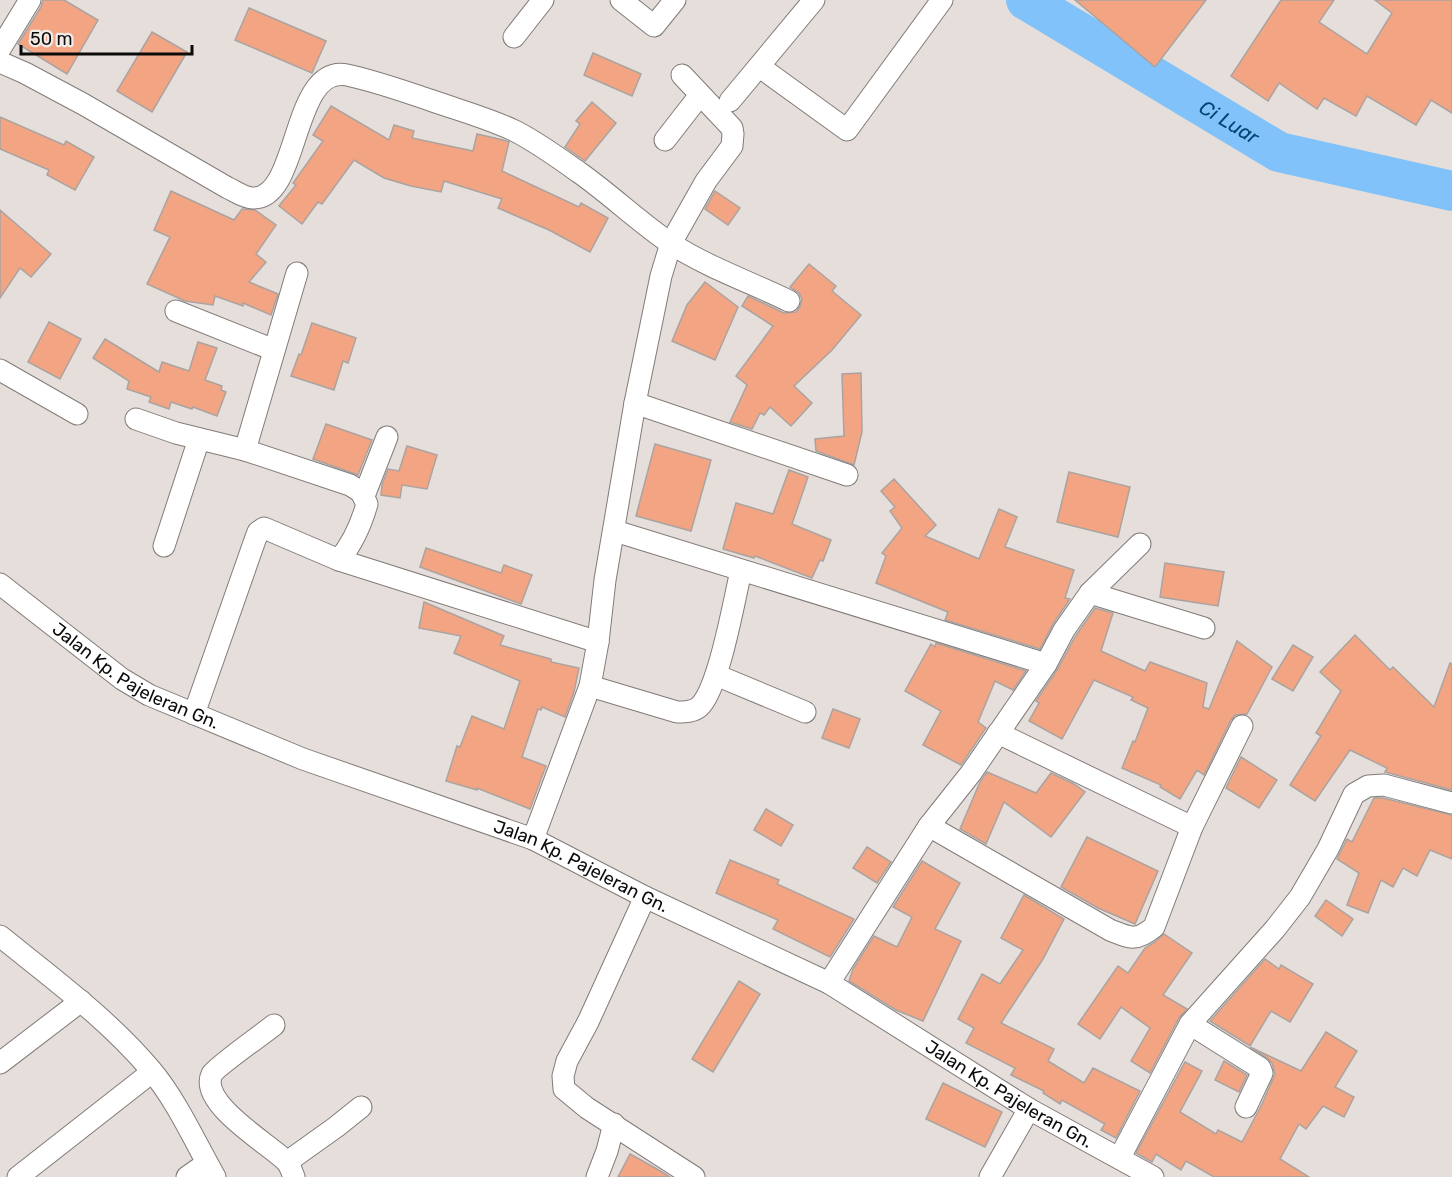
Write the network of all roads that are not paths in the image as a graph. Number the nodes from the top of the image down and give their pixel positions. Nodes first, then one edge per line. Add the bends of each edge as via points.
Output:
1 (30, 0) edge
2 (543, 0) edge
3 (621, 0) edge
4 (675, 0) edge
5 (814, 0) edge
6 (942, 0) edge
7 (514, 37) dead end
8 (0, 49) edge
9 (0, 62) edge
10 (760, 67) junction
11 (681, 75) dead end
12 (700, 95) junction
13 (730, 101) dead end
14 (664, 140) dead end
15 (671, 243) junction
16 (297, 273) dead end
17 (789, 301) dead end
18 (177, 311) dead end
19 (274, 350) junction
20 (0, 370) edge
21 (634, 403) junction
22 (77, 414) dead end
23 (135, 419) dead end
24 (387, 437) dead end
25 (199, 439) junction
26 (245, 450) junction
27 (846, 475) dead end
28 (364, 496) junction
29 (615, 531) junction
30 (1140, 544) dead end
31 (164, 546) dead end
32 (339, 560) junction
33 (741, 571) junction
34 (0, 584) edge
35 (1090, 593) junction
36 (1204, 628) dead end
37 (598, 642) junction
38 (1046, 664) junction
39 (716, 675) junction
40 (590, 686) junction
41 (805, 712) dead end
42 (195, 714) junction
43 (1242, 726) dead end
44 (998, 733) junction
45 (1452, 803) edge
46 (930, 826) junction
47 (1192, 827) junction
48 (533, 839) junction
49 (645, 897) junction
50 (0, 936) edge
51 (829, 983) junction
52 (81, 1001) junction
53 (1190, 1024) junction
54 (274, 1025) dead end
55 (0, 1063) edge
56 (152, 1072) junction
57 (362, 1107) dead end
58 (1246, 1107) dead end
59 (1029, 1109) junction
60 (614, 1124) junction
61 (1120, 1157) junction
62 (211, 1170) edge
63 (291, 1170) edge
64 (18, 1177) edge
65 (187, 1177) edge
66 (597, 1177) edge
67 (694, 1177) edge
68 (990, 1177) edge
69 (1153, 1177) edge

1 - 8 street
2 - 7 street
3 - 4 street via 654,26
5 - 10 street
6 - 10 street via 847,130
9 - 15 street via 83,104 228,188 256,199 271,192 282,174 308,102 328,78 345,75 398,89 518,132 579,172
10 - 13 street
11 - 12 street
12 - 14 street
12 - 15 street via 732,128 732,146 706,181
15 - 17 street
15 - 21 street
16 - 19 street
18 - 19 street
19 - 26 street
20 - 22 street
21 - 27 street
21 - 29 street
23 - 25 street
24 - 28 street
25 - 26 street
25 - 31 street
26 - 28 street via 350,485
28 - 32 street via 367,504 363,519
29 - 33 street
29 - 37 street
30 - 35 street
32 - 37 street
32 - 42 street via 271,530 260,529
33 - 38 street
33 - 39 street
34 - 42 street, Jalan Kp. Pajeleran Gn. via 122,679
35 - 36 street
35 - 38 street
37 - 40 street
38 - 44 street
39 - 40 street via 698,708 688,712
39 - 41 street
40 - 48 street
42 - 48 street, Jalan Kp. Pajeleran Gn. via 324,767
43 - 47 street
44 - 46 street
44 - 47 street
45 - 53 street via 1384,785 1368,786 1354,794 1300,897
46 - 47 street via 1128,938 1137,938 1154,927
46 - 51 street
48 - 49 street, Jalan Kp. Pajeleran Gn.
49 - 51 street, Jalan Kp. Pajeleran Gn.
49 - 60 street via 563,1076 564,1089
50 - 52 street
51 - 59 street, Jalan Kp. Pajeleran Gn.
52 - 55 street
52 - 56 street
53 - 58 street via 1260,1068 1262,1073
53 - 61 street
54 - 63 street via 212,1074 211,1087 216,1101
56 - 62 street
56 - 64 street
57 - 63 street
59 - 61 street, Jalan Kp. Pajeleran Gn.
59 - 68 street
60 - 66 street
60 - 67 street
61 - 69 street, Jalan Kp. Pajeleran Gn.
62 - 65 street

